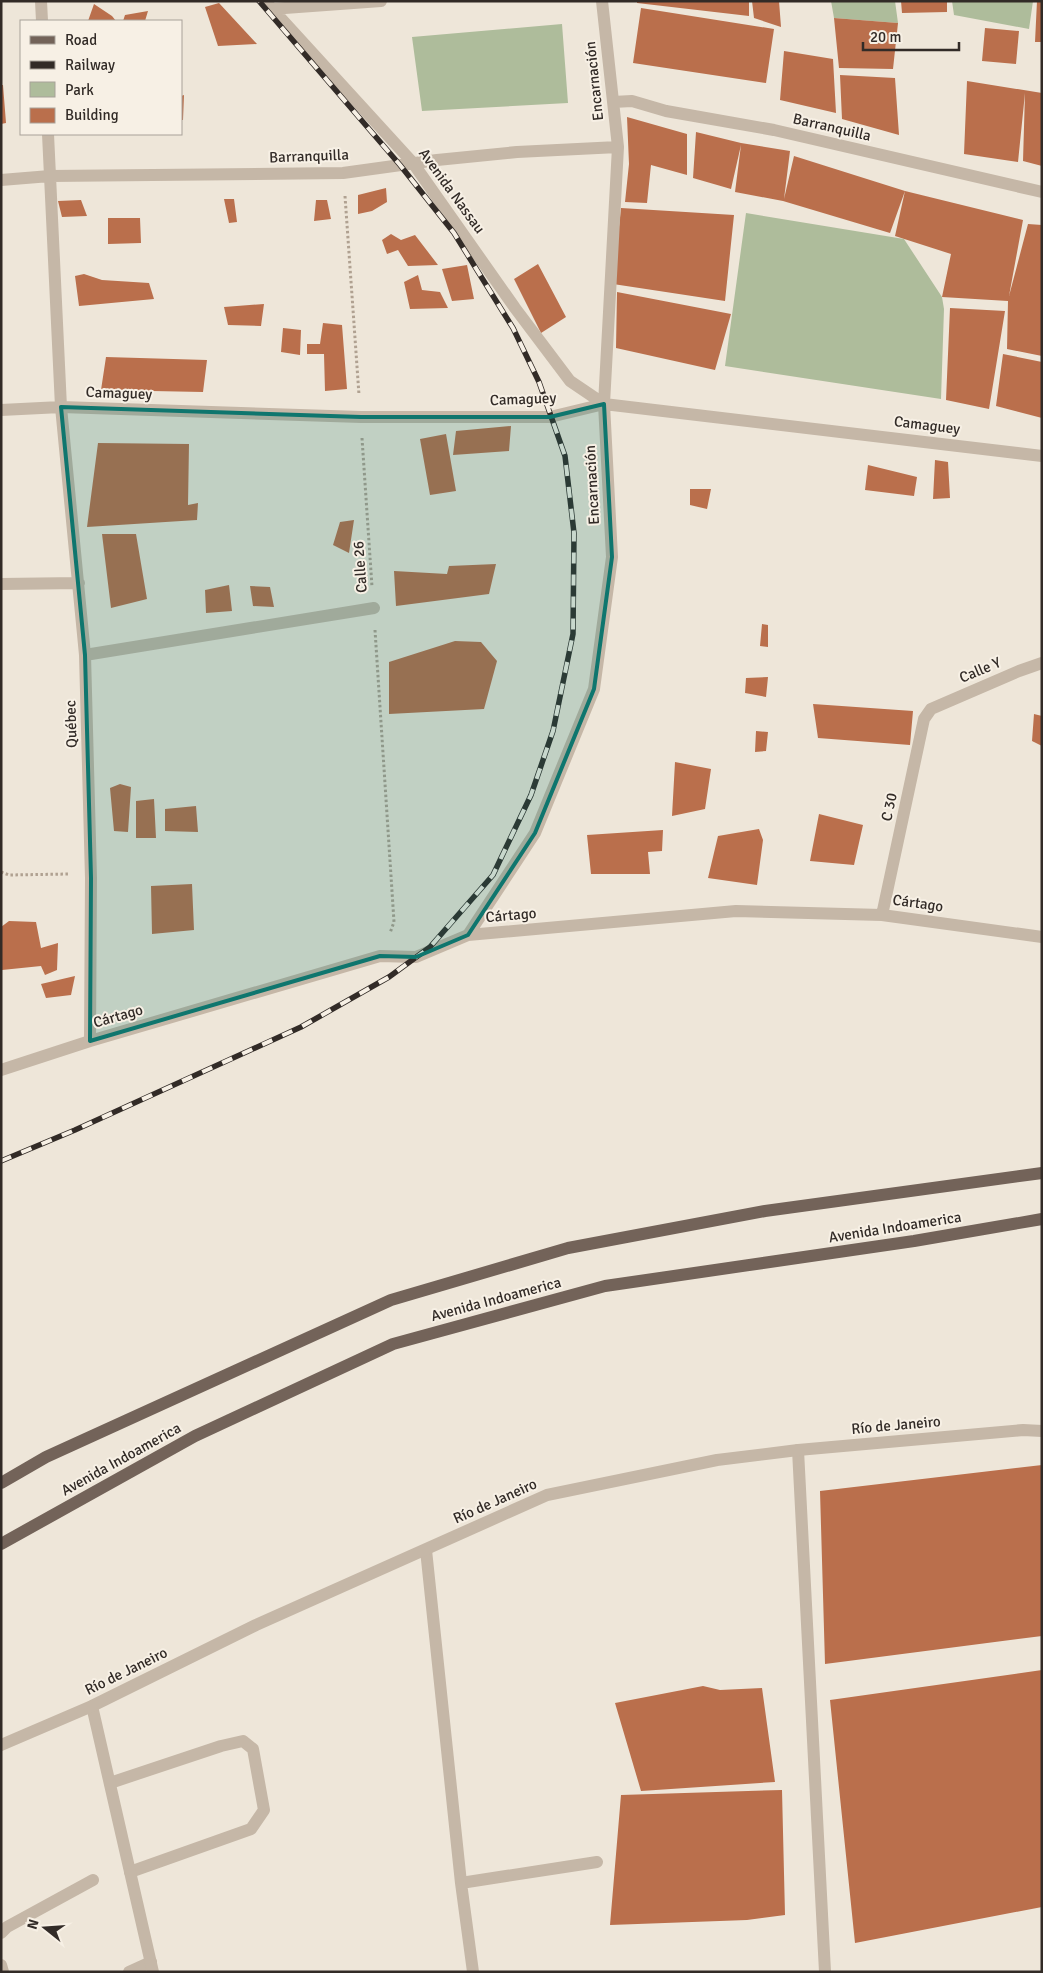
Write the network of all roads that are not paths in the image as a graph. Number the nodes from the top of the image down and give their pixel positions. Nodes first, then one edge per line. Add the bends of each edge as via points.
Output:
1 (41, 1) edge
2 (382, 1) edge
3 (602, 1) edge
4 (268, 5) edge
5 (42, 20) edge
6 (613, 102) junction
7 (48, 135) edge
8 (618, 147) junction
9 (413, 163) junction
10 (50, 176) junction
11 (1, 180) edge
12 (1042, 192) edge
13 (604, 404) junction
14 (60, 407) junction
15 (1, 410) edge
16 (1042, 456) edge
17 (79, 583) junction
18 (1, 584) edge
19 (374, 608) road end
20 (85, 655) junction
21 (1042, 663) edge
22 (931, 709) joint
23 (882, 915) junction
24 (468, 935) junction
25 (1042, 937) edge
26 (90, 1041) junction
27 (1, 1070) edge
28 (1042, 1173) edge
29 (1042, 1219) edge
30 (1042, 1431) edge
31 (798, 1450) junction
32 (1, 1483) edge
33 (1, 1544) edge
34 (426, 1550) junction
35 (92, 1706) junction
36 (1, 1745) edge
37 (110, 1783) junction
38 (597, 1862) dead end
39 (130, 1872) junction
40 (93, 1880) dead end
41 (461, 1883) junction
42 (1, 1933) edge
43 (1, 1965) edge
44 (152, 1967) edge
45 (3, 1972) edge
46 (129, 1972) edge
47 (473, 1972) edge
48 (824, 1972) edge

1 - 5 street
2 - 4 street
3 - 6 street, Encarnación
4 - 9 street, Avenida Nassau
6 - 8 street, Encarnación
6 - 12 street, Barranquilla via 632,101 666,111 774,130
7 - 10 street, Québec
8 - 9 street, Barranquilla via 517,152
8 - 13 street, Encarnación
9 - 10 street, Barranquilla via 343,173
9 - 13 street, Avenida Nassau via 570,381
10 - 11 street, Barranquilla
10 - 14 street, Québec
13 - 14 street, Camaguey via 550,417 361,417
13 - 16 street, Camaguey
13 - 24 street, Encarnación via 612,557 594,689 535,833
14 - 15 street, Camaguey
14 - 17 street, Québec
17 - 18 street
17 - 20 street, Québec
19 - 20 street
20 - 26 street, Québec via 91,878
21 - 22 street, Calle Y
22 - 23 street, C 30 via 924,719
23 - 24 street, Cártago via 736,910
23 - 25 street, Cártago
24 - 26 street, Cártago via 416,957 380,956
26 - 27 street, Cártago
28 - 32 main road, Avenida Indoamerica via 766,1211 578,1247 391,1300 46,1457
29 - 33 main road, Avenida Indoamerica via 605,1286 393,1344 195,1436
30 - 31 street, Río de Janeiro
31 - 34 street, Río de Janeiro via 717,1460 547,1495
31 - 48 street
34 - 35 street, Río de Janeiro via 256,1625
34 - 41 street
35 - 36 street, Río de Janeiro
35 - 37 street
37 - 39 street
37 - 39 street via 243,1741 253,1749 264,1810 251,1829
38 - 41 street
39 - 44 street
40 - 42 street
41 - 47 street
43 - 45 street
44 - 46 street

